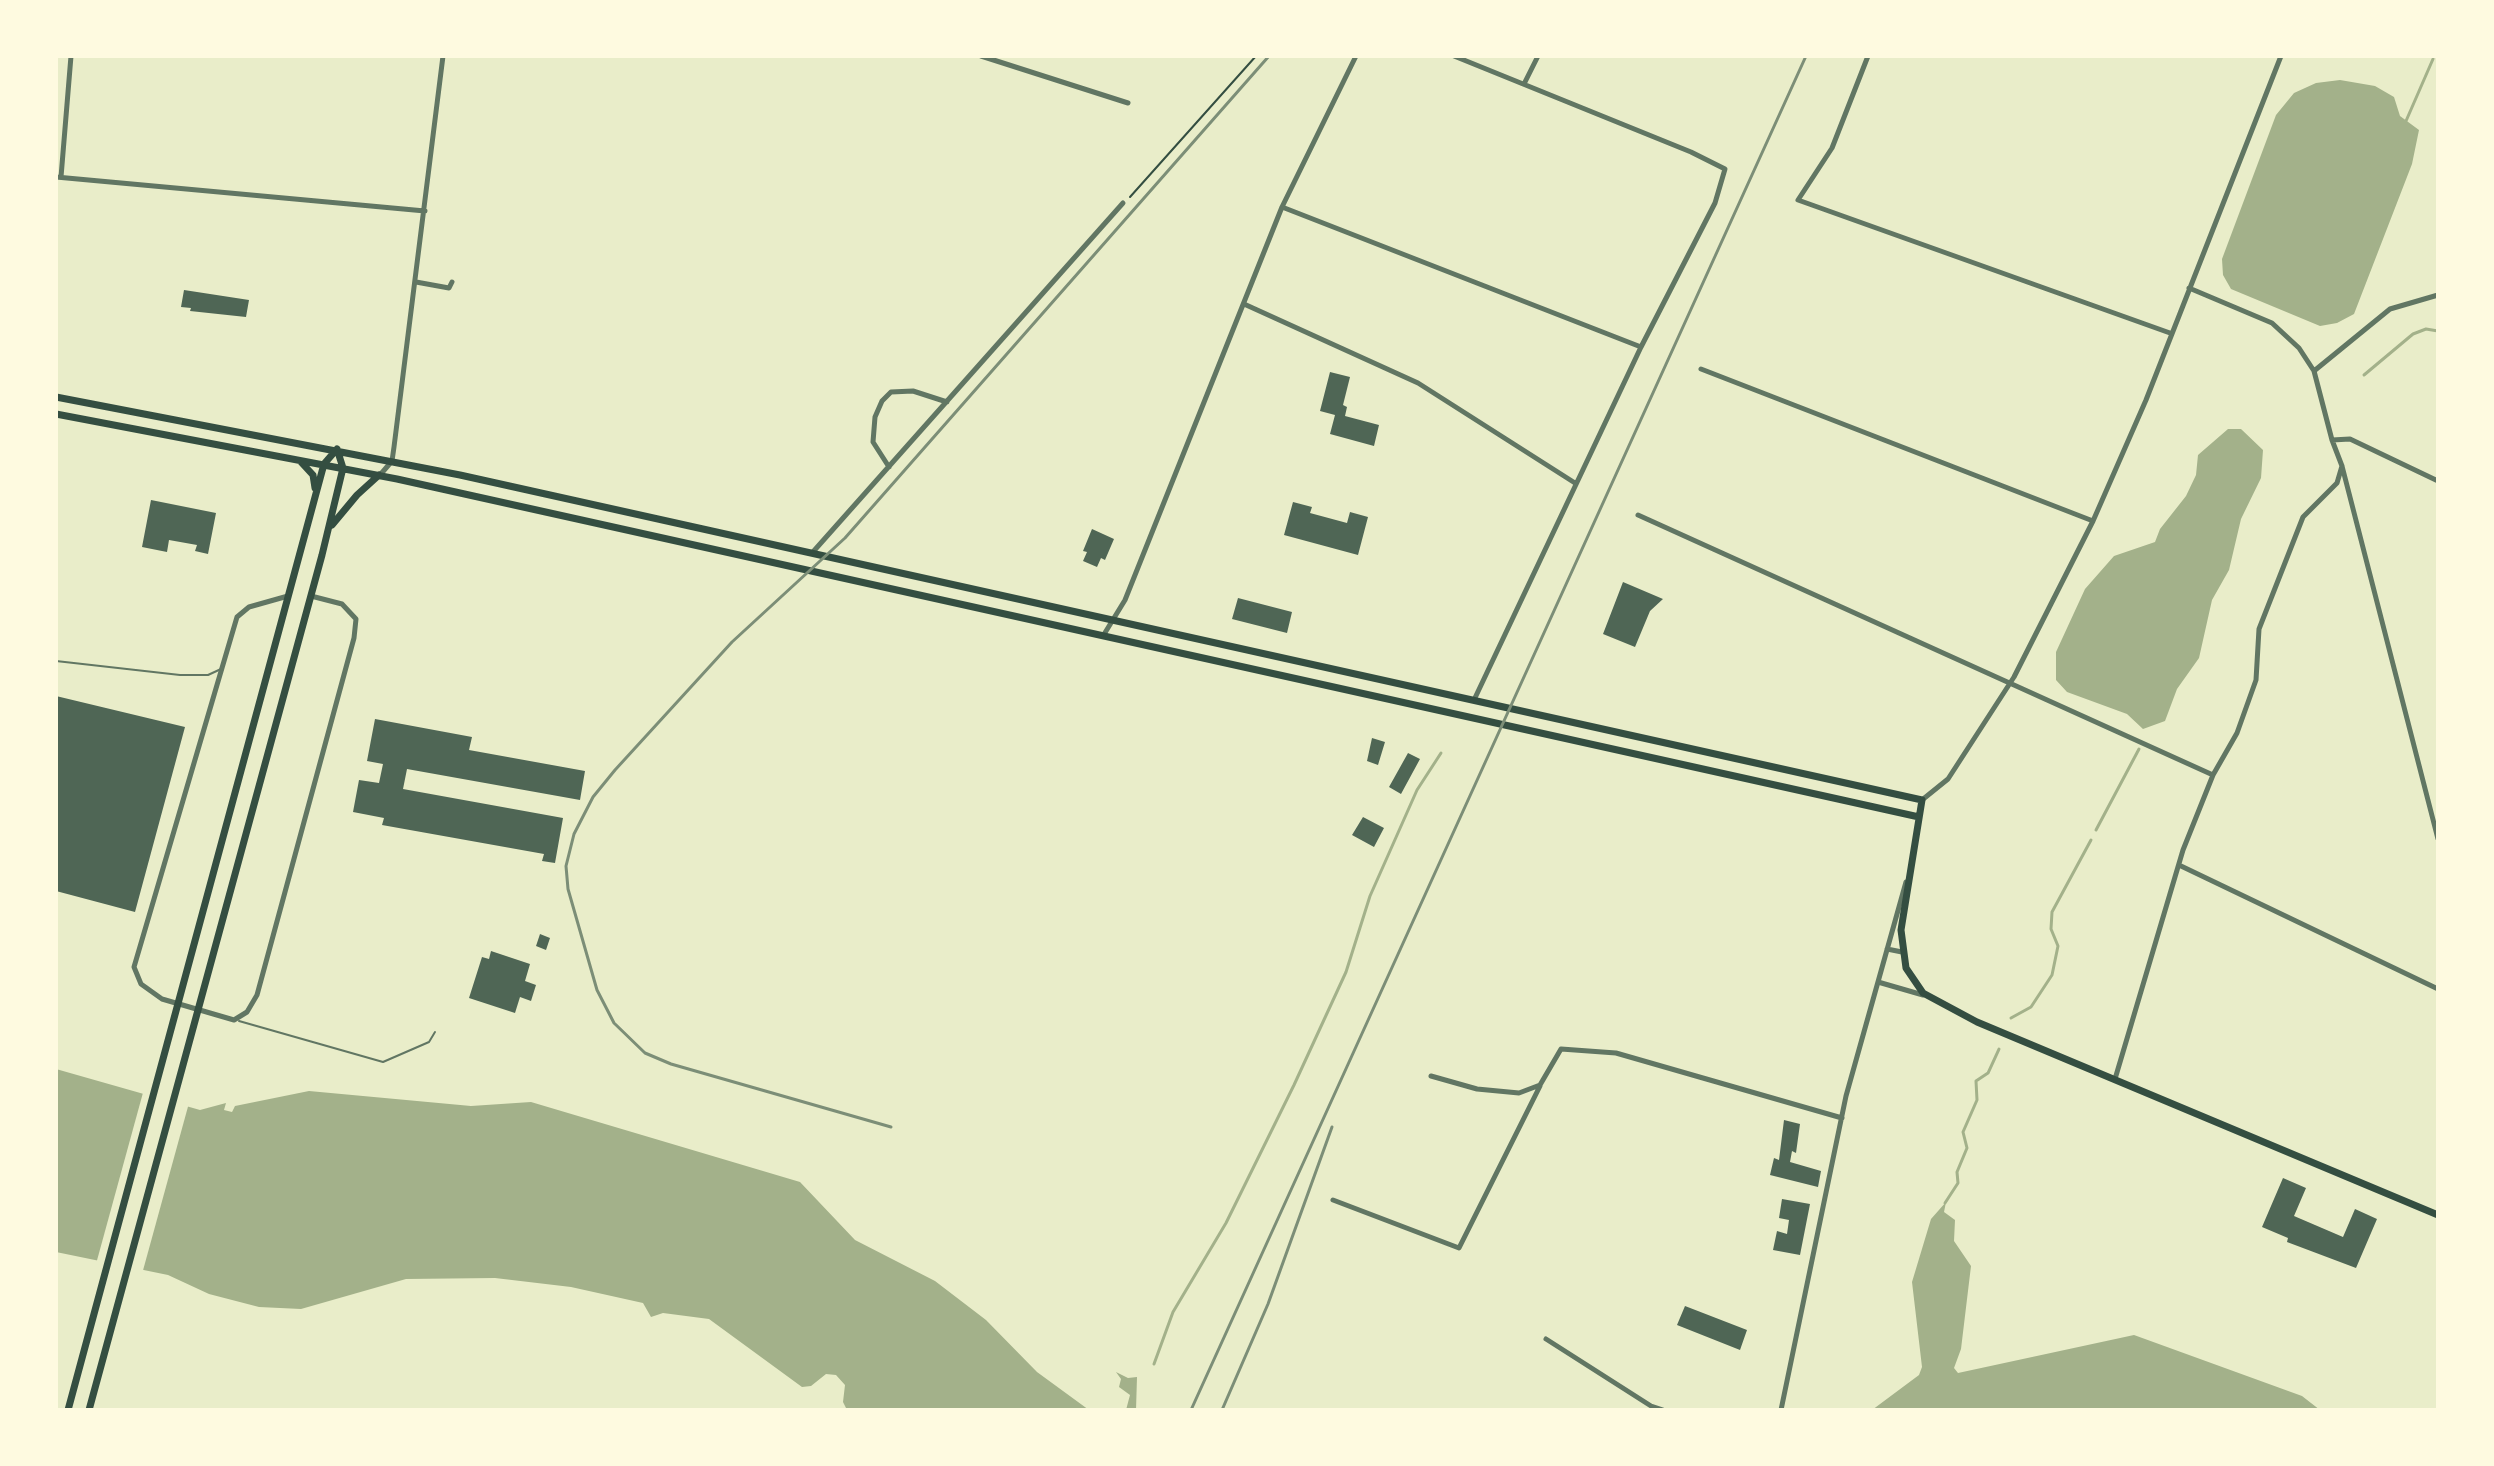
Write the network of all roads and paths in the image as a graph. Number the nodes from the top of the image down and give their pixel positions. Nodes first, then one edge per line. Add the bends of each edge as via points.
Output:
1 (71, 56) edge
2 (443, 56) edge
3 (981, 56) edge
4 (1256, 56) edge
5 (1356, 56) edge
6 (1454, 56) edge
7 (1538, 56) edge
8 (1868, 56) edge
9 (2281, 56) edge
10 (1524, 84) junction
11 (1128, 103) dead end
12 (59, 177) edge
13 (1123, 203) joint
14 (1282, 207) junction
15 (425, 211) junction
16 (416, 282) junction
17 (452, 282) dead end
18 (2189, 288) junction
19 (2438, 295) edge
20 (1244, 304) junction
21 (2170, 333) junction
22 (1641, 347) junction
23 (1701, 369) dead end
24 (2314, 371) junction
25 (56, 397) edge
26 (947, 402) junction
27 (56, 414) edge
28 (2332, 440) junction
29 (337, 449) junction
30 (295, 459) junction
31 (392, 461) junction
32 (324, 464) junction
33 (2342, 466) junction
34 (889, 467) junction
35 (343, 468) junction
36 (379, 475) junction
37 (2438, 481) edge
38 (1575, 483) junction
39 (314, 503) junction
40 (1638, 515) dead end
41 (2093, 521) junction
42 (327, 534) junction
43 (812, 553) junction
44 (288, 596) junction
45 (311, 596) junction
46 (1113, 620) junction
47 (1103, 636) junction
48 (56, 661) edge
49 (221, 669) junction
50 (2010, 683) junction
51 (1474, 700) junction
52 (2213, 775) junction
53 (1922, 800) junction
54 (1919, 817) junction
55 (2438, 839) edge
56 (2181, 866) junction
57 (1907, 878) junction
58 (1887, 949) junction
59 (1902, 952) junction
60 (1878, 982) junction
61 (2438, 989) edge
62 (1930, 998) junction
63 (234, 1020) junction
64 (435, 1032) dead end
65 (1431, 1076) dead end
66 (2115, 1079) junction
67 (1540, 1085) junction
68 (1842, 1118) junction
69 (1333, 1200) dead end
70 (2438, 1215) edge
71 (1546, 1339) dead end
72 (68, 1410) edge
73 (89, 1410) edge
74 (1663, 1410) edge
75 (1781, 1410) edge

1 - 12 street
2 - 15 street
3 - 11 street
4 - 13 path
5 - 14 street
6 - 10 street
7 - 10 street
8 - 21 street via 1832,148 1798,200
9 - 18 street
10 - 22 street via 1725,169 1701,232
12 - 15 street
13 - 26 street
14 - 20 street
14 - 22 street
15 - 16 street
16 - 17 street via 449,288
16 - 31 street
18 - 21 street
18 - 24 street via 2272,323
19 - 24 street via 2390,309
20 - 38 street via 1418,383
20 - 46 street
21 - 41 street
22 - 38 street
23 - 41 street
24 - 28 street
25 - 29 main road
26 - 34 street
26 - 34 street via 913,391 891,392 882,401 873,442
27 - 30 main road
28 - 33 street
28 - 37 street via 2350,439
29 - 31 main road
29 - 32 main road
29 - 35 main road
30 - 32 main road
30 - 39 main road via 313,475
31 - 36 street
31 - 43 main road
32 - 35 main road
32 - 39 main road
33 - 52 street via 2337,483 2303,517 2259,629 2256,680 2237,733
33 - 55 street
34 - 43 street
35 - 36 main road
35 - 42 main road
36 - 42 main road
36 - 47 main road
38 - 51 street
39 - 44 main road
40 - 50 street
41 - 50 street
42 - 45 main road
43 - 46 main road
44 - 49 street via 249,607 237,617
44 - 72 main road
45 - 63 street via 342,604 356,619 354,638 257,995 247,1012
45 - 73 main road
46 - 47 street
46 - 51 main road
47 - 54 main road
48 - 49 lane via 180,675 208,675
49 - 63 street via 134,967 141,984 162,999
50 - 52 street
50 - 53 street via 1948,779
51 - 53 main road
52 - 56 street
53 - 54 main road
54 - 57 main road
56 - 61 street
56 - 66 street
57 - 58 street
57 - 59 main road
58 - 59 street
58 - 60 street
59 - 62 main road via 1909,976
60 - 62 street
60 - 68 street
62 - 66 main road
63 - 64 lane via 383,1062 429,1042
65 - 67 street via 1491,1091 1519,1093
66 - 70 main road
67 - 68 street via 1561,1049 1616,1053
67 - 69 street via 1459,1248
68 - 75 street
71 - 74 street

